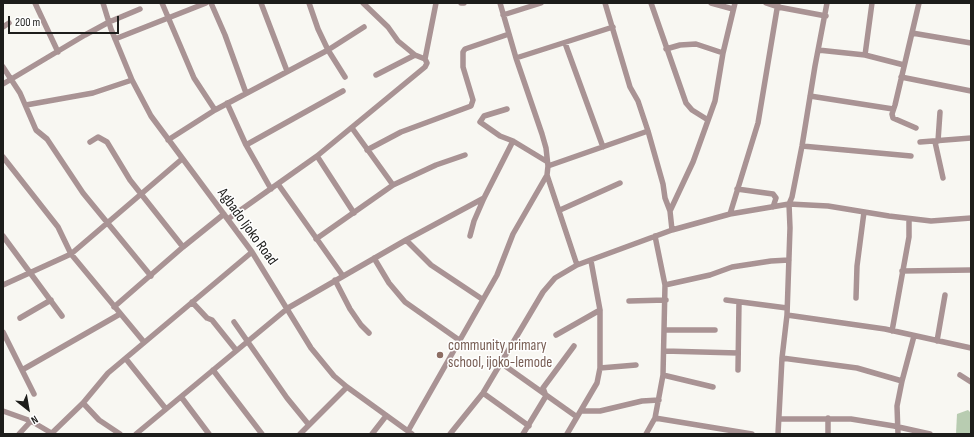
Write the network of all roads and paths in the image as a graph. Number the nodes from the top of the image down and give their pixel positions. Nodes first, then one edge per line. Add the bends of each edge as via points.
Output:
1 (35, 3) edge
2 (103, 3) edge
3 (162, 3) edge
4 (206, 3) edge
5 (211, 3) edge
6 (261, 3) edge
7 (309, 3) edge
8 (363, 3) edge
9 (436, 3) edge
10 (464, 3) edge
11 (500, 3) edge
12 (541, 3) edge
13 (605, 3) edge
14 (651, 3) edge
15 (711, 3) edge
16 (766, 3) edge
17 (827, 3) edge
18 (872, 3) edge
19 (919, 3) edge
20 (461, 4) edge
21 (778, 5) edge
22 (734, 6) edge
23 (140, 9) dead end
24 (503, 15) junction
25 (826, 16) junction
26 (167, 17) junction
27 (109, 22) junction
28 (9, 23) dead end
29 (3, 27) edge
30 (364, 27) dead end
31 (613, 27) junction
32 (912, 33) junction
33 (509, 34) junction
34 (115, 39) junction
35 (565, 43) junction
36 (971, 43) edge
37 (666, 49) junction
38 (328, 50) junction
39 (818, 50) junction
40 (58, 52) junction
41 (723, 53) junction
42 (415, 55) junction
43 (865, 55) junction
44 (516, 58) junction
45 (425, 59) junction
46 (904, 64) junction
47 (3, 67) edge
48 (287, 71) junction
49 (376, 75) dead end
50 (345, 77) dead end
51 (901, 77) junction
52 (12, 79) junction
53 (132, 80) junction
54 (3, 84) edge
55 (344, 91) dead end
56 (971, 91) edge
57 (246, 93) junction
58 (810, 96) junction
59 (227, 103) junction
60 (26, 105) junction
61 (507, 109) dead end
62 (893, 109) junction
63 (215, 110) junction
64 (940, 112) dead end
65 (708, 120) junction
66 (352, 128) junction
67 (916, 128) dead end
68 (648, 131) junction
69 (971, 138) edge
70 (168, 140) junction
71 (513, 141) junction
72 (936, 141) junction
73 (90, 142) dead end
74 (920, 142) dead end
75 (246, 145) junction
76 (802, 146) junction
77 (603, 147) junction
78 (367, 150) junction
79 (465, 155) dead end
80 (3, 156) edge
81 (317, 156) junction
82 (911, 156) dead end
83 (182, 159) junction
84 (547, 164) junction
85 (547, 174) junction
86 (942, 178) dead end
87 (620, 183) dead end
88 (278, 184) junction
89 (393, 185) junction
90 (738, 189) junction
91 (271, 190) junction
92 (142, 193) junction
93 (484, 198) junction
94 (789, 204) junction
95 (773, 207) junction
96 (560, 210) junction
97 (670, 211) junction
98 (864, 212) junction
99 (354, 213) junction
100 (730, 214) junction
101 (226, 217) junction
102 (971, 218) edge
103 (910, 219) junction
104 (107, 223) junction
105 (672, 230) junction
106 (3, 236) edge
107 (470, 236) dead end
108 (655, 236) junction
109 (316, 239) junction
110 (406, 240) junction
111 (183, 247) junction
112 (252, 252) junction
113 (71, 254) junction
114 (374, 258) junction
115 (789, 260) junction
116 (591, 261) junction
117 (577, 265) junction
118 (971, 270) edge
119 (31, 271) junction
120 (902, 271) junction
121 (151, 276) junction
122 (343, 276) junction
123 (335, 280) junction
124 (3, 285) edge
125 (665, 285) junction
126 (945, 295) dead end
127 (856, 298) dead end
128 (482, 299) junction
129 (51, 300) junction
130 (666, 300) junction
131 (726, 300) dead end
132 (629, 301) dead end
133 (192, 302) junction
134 (739, 302) junction
135 (114, 308) junction
136 (288, 308) junction
137 (787, 308) junction
138 (600, 310) junction
139 (120, 314) junction
140 (787, 315) junction
141 (62, 316) dead end
142 (20, 318) dead end
143 (234, 322) dead end
144 (665, 330) junction
145 (715, 330) dead end
146 (892, 331) junction
147 (3, 332) edge
148 (369, 332) dead end
149 (556, 335) dead end
150 (914, 336) junction
151 (459, 340) junction
152 (247, 341) junction
153 (937, 341) junction
154 (144, 342) junction
155 (574, 346) dead end
156 (971, 348) edge
157 (236, 350) junction
158 (664, 351) junction
159 (738, 353) junction
160 (782, 358) junction
161 (126, 359) junction
162 (501, 363) junction
163 (636, 365) dead end
164 (600, 368) junction
165 (22, 370) junction
166 (213, 370) junction
167 (738, 370) dead end
168 (664, 375) junction
169 (960, 375) dead end
170 (902, 381) junction
171 (971, 382) edge
172 (346, 387) junction
173 (712, 387) dead end
174 (483, 393) junction
175 (34, 394) dead end
176 (546, 396) junction
177 (182, 398) junction
178 (659, 400) junction
179 (83, 403) junction
180 (166, 409) junction
181 (3, 411) edge
182 (581, 411) junction
183 (386, 416) junction
184 (577, 417) junction
185 (655, 418) junction
186 (828, 418) junction
187 (779, 419) junction
188 (31, 421) junction
189 (309, 425) junction
190 (529, 426) junction
191 (898, 427) junction
192 (410, 432) edge
193 (720, 432) edge
194 (19, 434) edge
195 (52, 434) edge
196 (120, 434) edge
197 (136, 434) edge
198 (208, 434) edge
199 (262, 434) edge
200 (300, 434) edge
201 (372, 434) edge
202 (450, 434) edge
203 (524, 434) edge
204 (567, 434) edge
205 (646, 434) edge
206 (752, 434) edge
207 (778, 434) edge
208 (828, 434) edge
209 (898, 434) edge
210 (930, 434) edge

1 - 40 street
2 - 27 street, Agbado Ijoko Road
3 - 26 street
4 - 26 street
5 - 57 street
6 - 48 street
7 - 38 street
8 - 42 street via 388,27 398,41
9 - 45 street
10 - 20 street
11 - 24 street
12 - 24 street
13 - 31 street
14 - 37 street
15 - 22 street
16 - 21 street
17 - 25 street
18 - 43 street
19 - 32 street
21 - 25 street
21 - 90 street via 758,123
22 - 41 street
23 - 27 street
24 - 33 street
25 - 39 street
26 - 34 street
26 - 63 street via 194,78
27 - 34 street, Agbado Ijoko Road
27 - 40 street
28 - 29 street
30 - 38 street
31 - 35 street
31 - 68 street via 630,87 638,101
32 - 36 street
32 - 46 street
33 - 44 street
33 - 78 street via 465,49 463,52 464,67 473,100 471,106 400,132
34 - 53 street, Agbado Ijoko Road
35 - 44 street
35 - 77 street
37 - 41 street via 696,44
37 - 65 street via 686,103
38 - 48 street
38 - 50 street
39 - 43 street
39 - 58 street
40 - 52 street
41 - 65 street via 715,101
42 - 45 street
42 - 49 street
43 - 46 street
44 - 84 street via 542,134
45 - 66 street via 425,67
46 - 51 street
47 - 52 street
48 - 57 street
51 - 56 street
51 - 62 street
52 - 54 street
52 - 60 street
53 - 60 street via 93,93
53 - 70 street, Agbado Ijoko Road via 144,105
55 - 75 street
57 - 59 street
58 - 62 street
58 - 76 street
59 - 63 street
59 - 75 street
60 - 104 street via 36,130 47,139 83,193
61 - 71 street via 484,116 480,122 500,136
62 - 67 street via 893,118
63 - 70 street
64 - 72 street
65 - 97 street via 677,200
66 - 78 street
66 - 81 street
68 - 77 street
68 - 97 street
69 - 72 street
70 - 83 street, Agbado Ijoko Road
71 - 84 street
71 - 93 street
72 - 74 street
72 - 86 street
73 - 92 street via 98,137 106,142 130,180
75 - 91 street
76 - 82 street
76 - 94 street
77 - 84 street
78 - 89 street
79 - 89 street
80 - 113 street via 58,227
81 - 88 street
81 - 99 street
83 - 92 street
83 - 101 street, Agbado Ijoko Road
84 - 85 street
85 - 96 street
85 - 128 street via 513,234 497,275
87 - 96 street
88 - 91 street
88 - 109 street
89 - 99 street
90 - 95 street via 773,194 776,198
90 - 100 street
91 - 101 street
92 - 104 street
92 - 111 street
93 - 107 street
93 - 110 street
94 - 95 street
94 - 98 street via 820,205
94 - 115 street
95 - 100 street
96 - 117 street
97 - 105 street
98 - 103 street
98 - 127 street
99 - 109 street
100 - 105 street
101 - 111 street
101 - 112 street, Agbado Ijoko Road
102 - 103 street via 939,221
103 - 120 street
104 - 113 street
104 - 121 street
105 - 108 street
106 - 119 street
108 - 116 street
108 - 125 street
109 - 122 street
110 - 114 street
110 - 128 street via 431,265
111 - 121 street
112 - 133 street
112 - 136 street, Agbado Ijoko Road
113 - 119 street
113 - 135 street
114 - 122 street
114 - 151 street via 389,283 405,302
115 - 125 street via 732,267 710,275
115 - 137 street
116 - 117 street
116 - 138 street
117 - 162 street via 550,283
118 - 120 street
119 - 124 street
119 - 129 street
120 - 146 street
121 - 135 street
122 - 123 street
123 - 136 street
123 - 148 street via 361,326
125 - 130 street
126 - 153 street
128 - 151 street
129 - 141 street
129 - 142 street
130 - 132 street
130 - 144 street
131 - 134 street
133 - 154 street
133 - 157 street via 212,320
134 - 137 street
134 - 159 street
135 - 139 street
136 - 152 street
136 - 172 street, Agbado Ijoko Road via 311,348
137 - 140 street
138 - 149 street
138 - 164 street
139 - 154 street
139 - 165 street
140 - 146 street
140 - 160 street
143 - 152 street
144 - 145 street
144 - 158 street
146 - 150 street
147 - 165 street
150 - 153 street
150 - 170 street
151 - 192 street
152 - 157 street
152 - 189 street
153 - 156 street
154 - 161 street
155 - 176 street via 543,388
157 - 166 street
158 - 159 street
158 - 168 street
159 - 167 street
160 - 170 street via 857,368
160 - 187 street
161 - 179 street via 98,383
161 - 180 street
162 - 174 street
162 - 176 street
163 - 164 street
164 - 182 street via 597,383
165 - 175 street
166 - 177 street
166 - 199 street
168 - 173 street
168 - 178 street
169 - 171 street
170 - 191 street via 897,406
172 - 183 street, Agbado Ijoko Road
172 - 189 street
174 - 190 street
174 - 202 street
176 - 184 street
176 - 190 street
177 - 180 street
177 - 198 street
178 - 182 street via 642,401 600,411
178 - 185 street
179 - 195 street
179 - 196 street via 99,420
180 - 197 street
181 - 188 street
182 - 184 street
183 - 192 street, Agbado Ijoko Road
183 - 201 street
184 - 204 street
185 - 193 street
185 - 205 street
186 - 187 street
186 - 191 street
186 - 208 street
187 - 207 street
188 - 194 street
188 - 195 street
189 - 200 street
190 - 203 street
191 - 209 street
191 - 210 street
193 - 206 street

